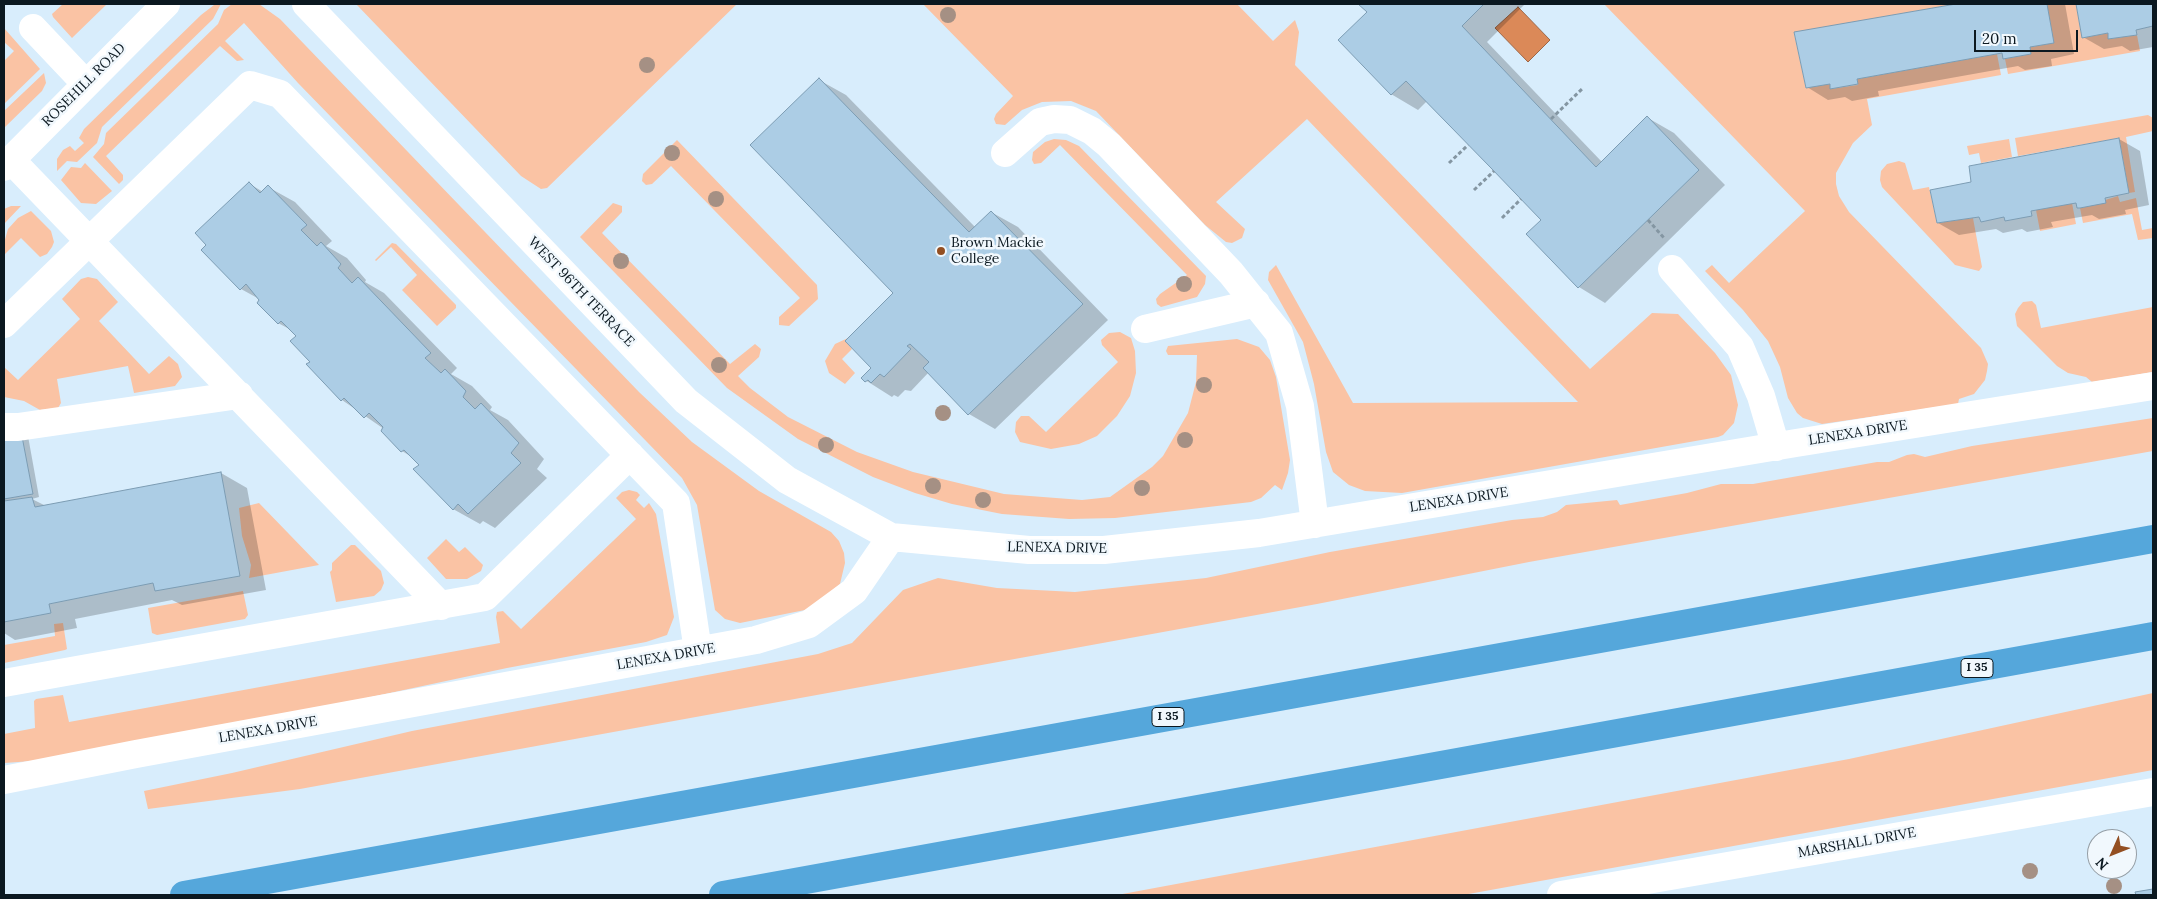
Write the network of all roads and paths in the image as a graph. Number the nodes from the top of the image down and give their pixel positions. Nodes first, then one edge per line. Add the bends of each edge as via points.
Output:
1 (166, 4) edge
2 (306, 4) edge
3 (33, 28) dead end
4 (86, 83) junction
5 (1583, 88) dead end
6 (1551, 119) dead end
7 (1468, 145) dead end
8 (1005, 153) dead end
9 (7, 163) edge
10 (1449, 163) dead end
11 (1494, 171) dead end
12 (1474, 190) dead end
13 (1521, 199) dead end
14 (1502, 218) dead end
15 (1648, 220) dead end
16 (90, 240) junction
17 (1671, 256) joint
18 (1256, 303) junction
19 (4, 324) edge
20 (1145, 328) dead end
21 (2153, 386) edge
22 (240, 395) junction
23 (4, 427) edge
24 (1776, 447) junction
25 (630, 456) junction
26 (1315, 524) junction
27 (891, 537) junction
28 (2153, 538) edge
29 (441, 606) junction
30 (2153, 636) edge
31 (698, 651) junction
32 (4, 683) edge
33 (4, 780) edge
34 (2153, 792) edge
35 (184, 895) edge
36 (723, 895) edge
37 (1561, 895) edge

1 - 4 street, ROSEHILL ROAD
2 - 27 street, WEST 96TH TERRACE via 686,401 787,480
3 - 4 street
4 - 9 street, ROSEHILL ROAD
5 - 6 path
7 - 10 path
8 - 18 street via 1040,122 1070,120 1092,131 1109,145
9 - 16 street
11 - 12 path
13 - 14 path
15 - 17 path
16 - 19 street
16 - 22 street
16 - 25 street via 250,85 280,94
17 - 24 street via 1740,347 1761,396
18 - 20 street
18 - 26 street via 1279,333 1300,406
21 - 24 street, LENEXA DRIVE
22 - 23 street
22 - 29 street
24 - 26 street, LENEXA DRIVE
25 - 29 street via 485,597
25 - 31 street via 676,503
26 - 27 street, LENEXA DRIVE via 1104,550 1029,550
27 - 31 street, LENEXA DRIVE via 854,591 809,624 756,640
28 - 35 highway, I 35
29 - 32 street
30 - 36 highway, I 35
31 - 33 street, LENEXA DRIVE
34 - 37 street, MARSHALL DRIVE

